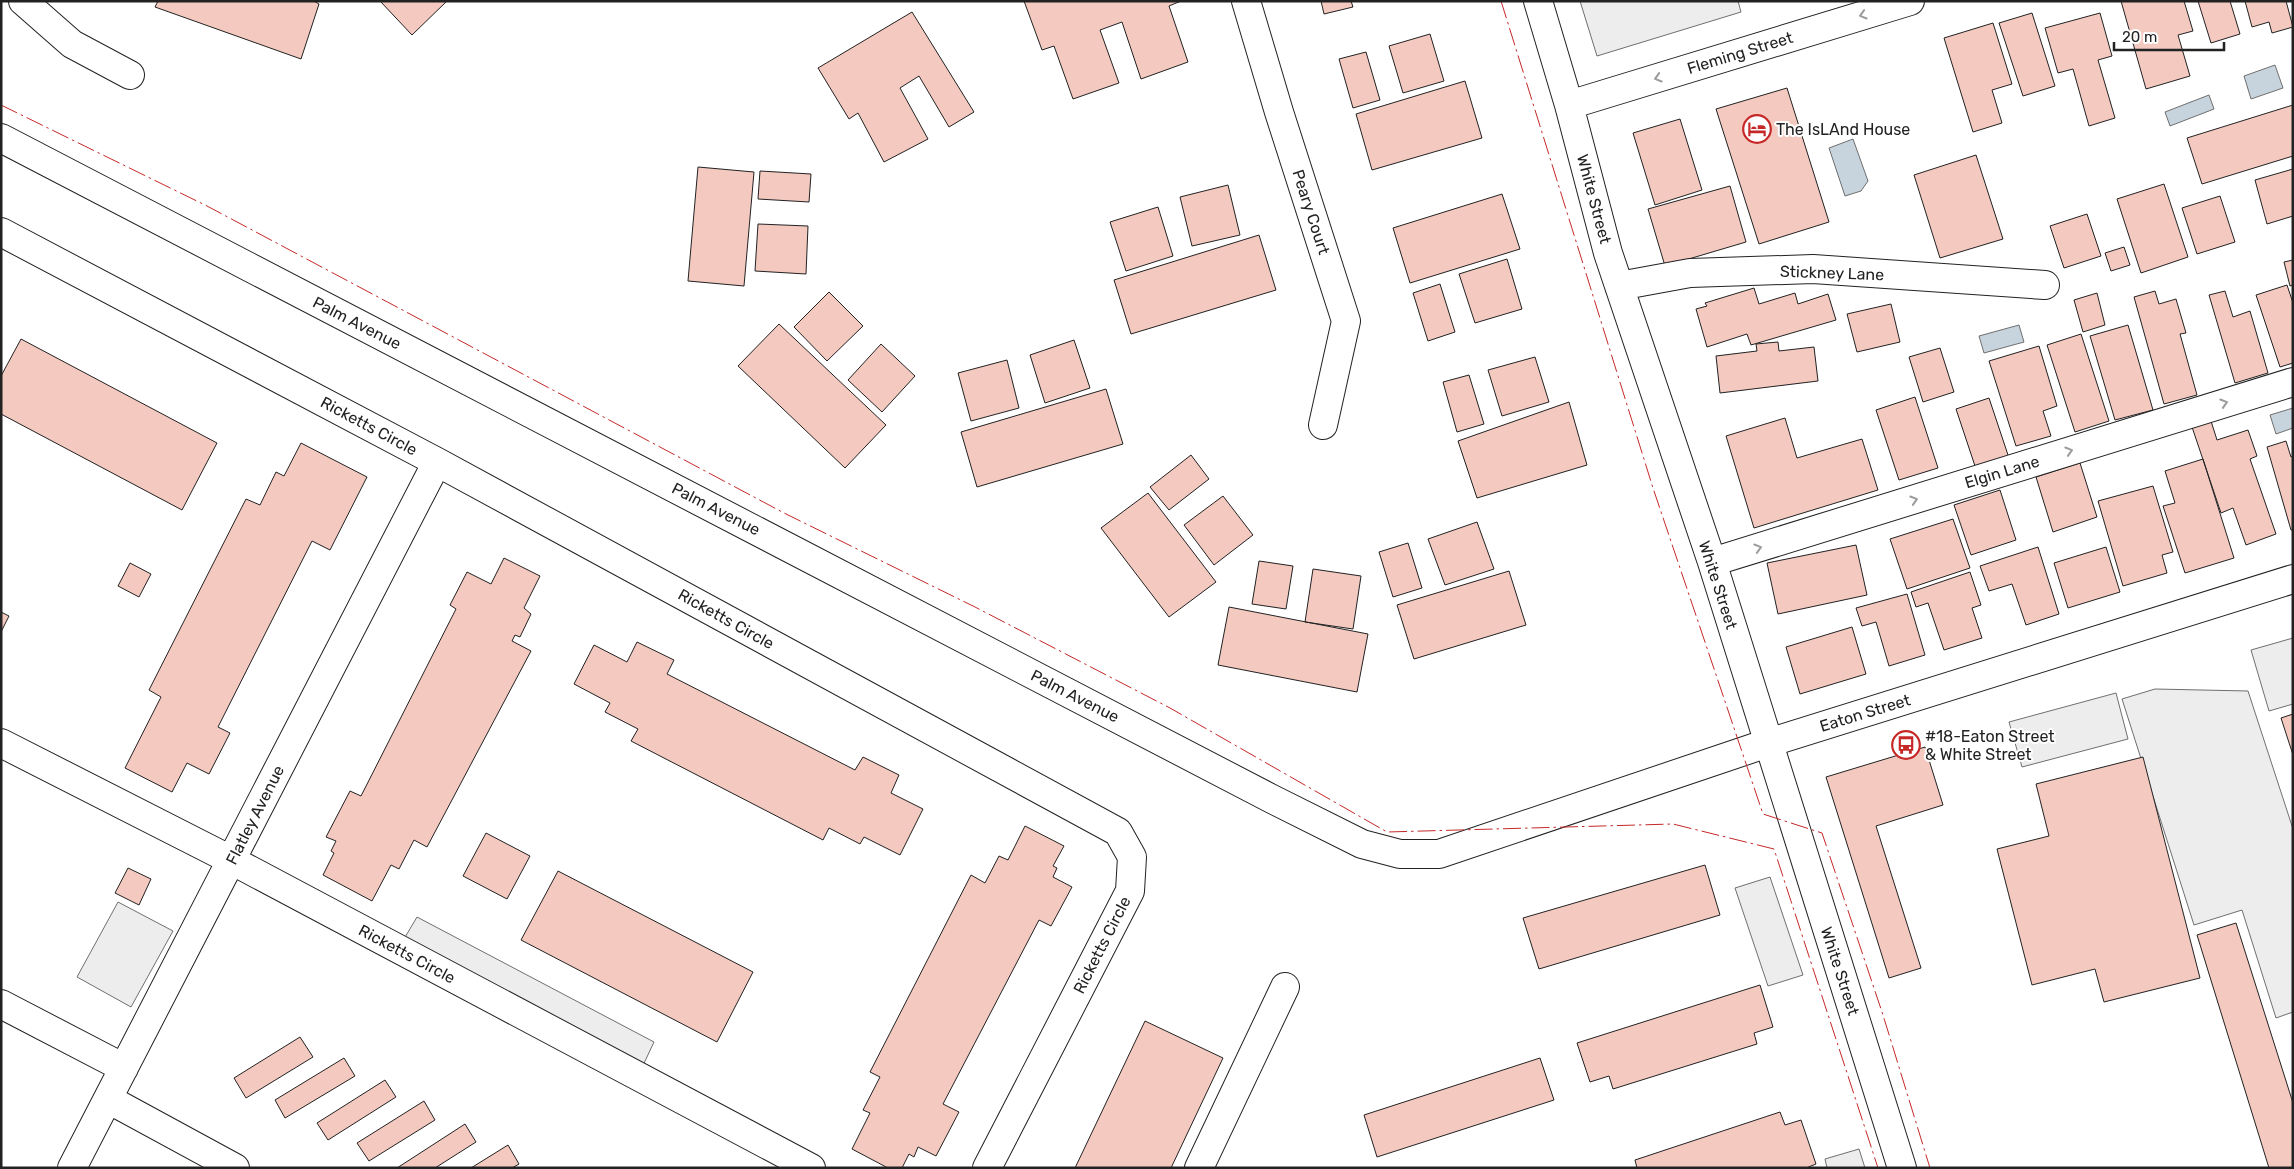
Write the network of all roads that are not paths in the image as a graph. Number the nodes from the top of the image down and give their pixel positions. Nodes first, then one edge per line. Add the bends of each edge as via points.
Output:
1 (23, 1) edge
2 (1246, 1) edge
3 (1538, 1) edge
4 (1910, 1) edge
5 (130, 75) dead end
6 (1570, 105) junction
7 (1, 138) edge
8 (1, 232) edge
9 (2045, 285) dead end
10 (1619, 286) junction
11 (2293, 382) edge
12 (1323, 425) dead end
13 (437, 462) junction
14 (1712, 562) junction
15 (2293, 578) edge
16 (1, 743) edge
17 (1768, 743) junction
18 (1439, 854) joint
19 (231, 860) junction
20 (1284, 987) dead end
21 (1, 1004) edge
22 (124, 1068) junction
23 (108, 1099) junction
24 (72, 1168) edge
25 (235, 1168) edge
26 (811, 1168) edge
27 (987, 1168) edge
28 (1200, 1168) edge
29 (1902, 1168) edge

1 - 5 street via 72,44
2 - 12 street, Peary Court via 1346,321
3 - 6 street, White Street
4 -> 6 street, Fleming Street
6 - 10 street, White Street
7 - 18 street, Palm Avenue via 1362,844 1400,854
8 - 13 street, Ricketts Circle
9 - 10 street, Stickney Lane via 1813,269 1690,273
10 - 14 street, White Street
14 -> 11 street, Elgin Lane
13 - 19 street, Flatley Avenue
13 - 27 street, Ricketts Circle via 1118,832 1132,857 1130,891
14 - 17 street, White Street
15 - 17 street, Eaton Street
16 - 19 street, Ricketts Circle
17 - 18 street, Eaton Street
17 - 29 street, White Street
19 - 22 street, Flatley Avenue
19 - 26 street, Ricketts Circle
20 - 28 street
21 - 22 street
22 - 23 street, Flatley Avenue
23 - 24 street, Flatley Avenue
23 - 25 street

